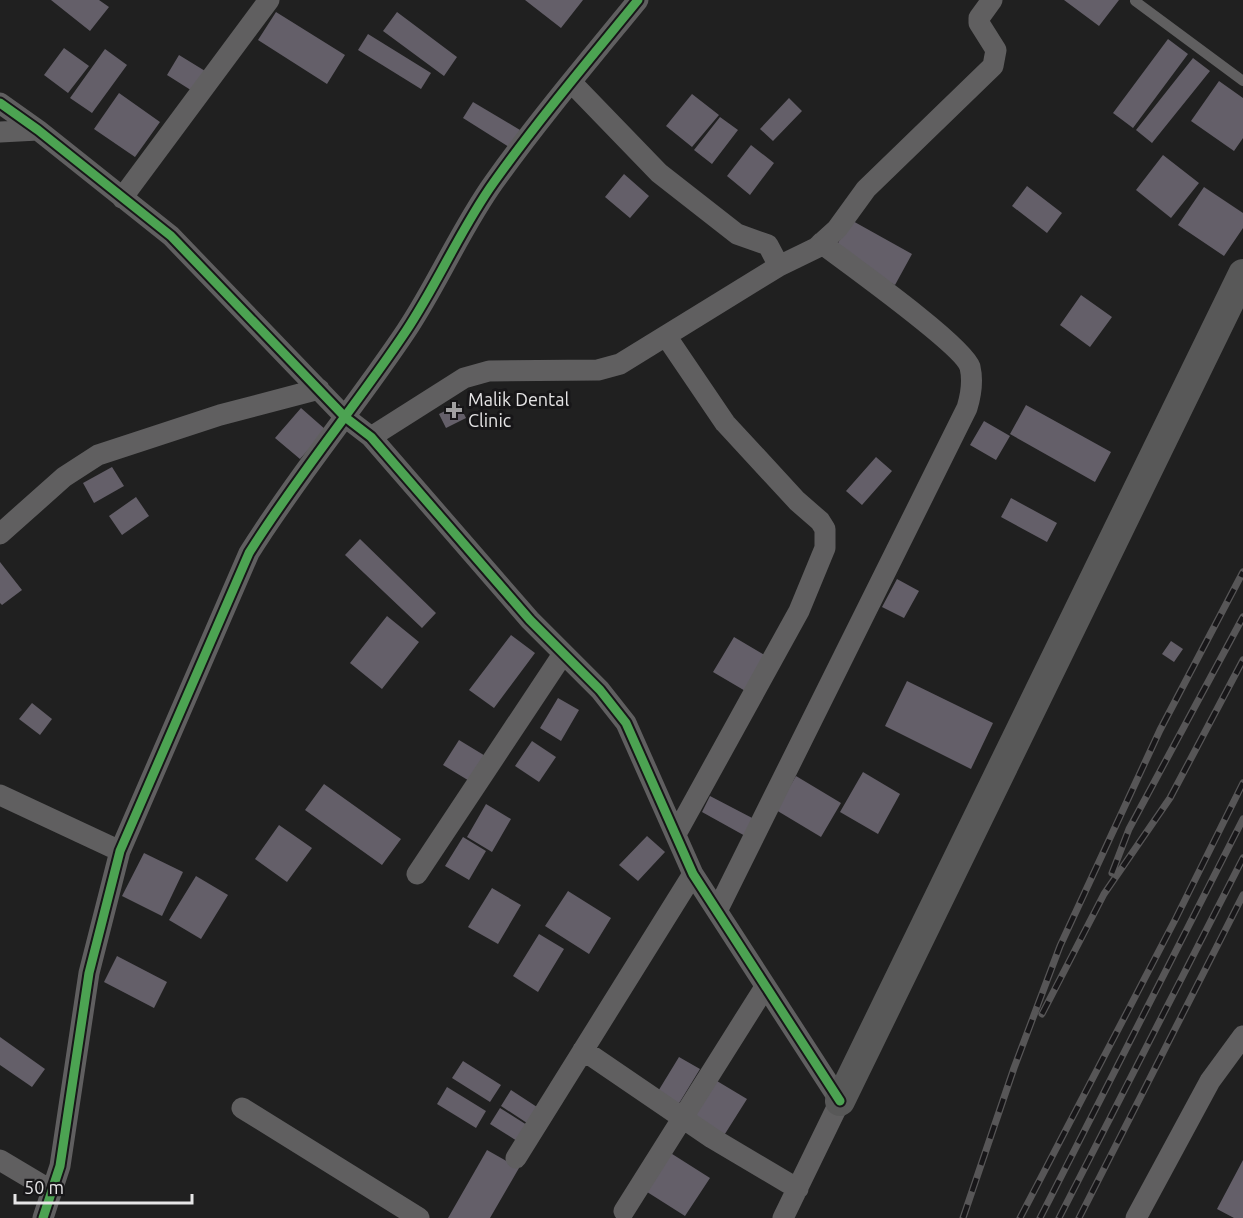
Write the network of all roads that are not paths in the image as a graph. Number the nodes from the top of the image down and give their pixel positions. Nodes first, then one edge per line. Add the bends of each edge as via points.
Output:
1 (269, 0) edge
2 (638, 0) edge
3 (992, 0) edge
4 (1135, 1) edge
5 (1243, 81) edge
6 (571, 82) junction
7 (0, 103) edge
8 (38, 130) junction
9 (0, 132) edge
10 (122, 198) junction
11 (821, 243) junction
12 (779, 266) junction
13 (1243, 274) edge
14 (666, 336) junction
15 (319, 389) junction
16 (345, 417) junction
17 (371, 437) junction
18 (0, 534) edge
19 (563, 654) junction
20 (0, 795) edge
21 (676, 834) junction
22 (120, 851) junction
23 (417, 874) dead end
24 (693, 874) junction
25 (717, 911) junction
26 (765, 987) junction
27 (1243, 1036) edge
28 (583, 1050) junction
29 (840, 1101) junction
30 (242, 1108) dead end
31 (681, 1117) junction
32 (516, 1158) dead end
33 (0, 1160) edge
34 (798, 1189) junction
35 (52, 1191) junction
36 (624, 1211) dead end
37 (43, 1218) edge
38 (419, 1218) edge
39 (783, 1218) edge
40 (1136, 1218) edge

1 - 10 street
2 - 6 street
3 - 11 street via 979,18 996,50 993,66 866,189 837,229
4 - 5 lane
6 - 12 street via 659,173 731,230 768,245
6 - 16 street via 493,183 408,329
7 - 8 street
8 - 9 street
8 - 10 street
10 - 15 street via 171,236
11 - 12 street
11 - 25 street via 959,351 969,365 970,396
12 - 14 street
13 - 29 street
14 - 17 street via 609,368 476,373
14 - 21 street via 725,423 820,521 826,540 799,611
15 - 16 street
15 - 18 street via 220,415 98,455 64,477
16 - 17 street
16 - 22 street via 249,553
17 - 19 street
19 - 21 street via 600,690 626,723
19 - 23 street
20 - 22 street
21 - 24 street
22 - 35 street via 89,973 60,1166
24 - 25 street
24 - 28 street
25 - 26 street
26 - 29 street
26 - 31 street
27 - 40 street via 1210,1081
28 - 31 street
28 - 32 street
29 - 34 street
30 - 38 street
31 - 34 street
31 - 36 street
33 - 35 street
34 - 39 street
35 - 37 street

